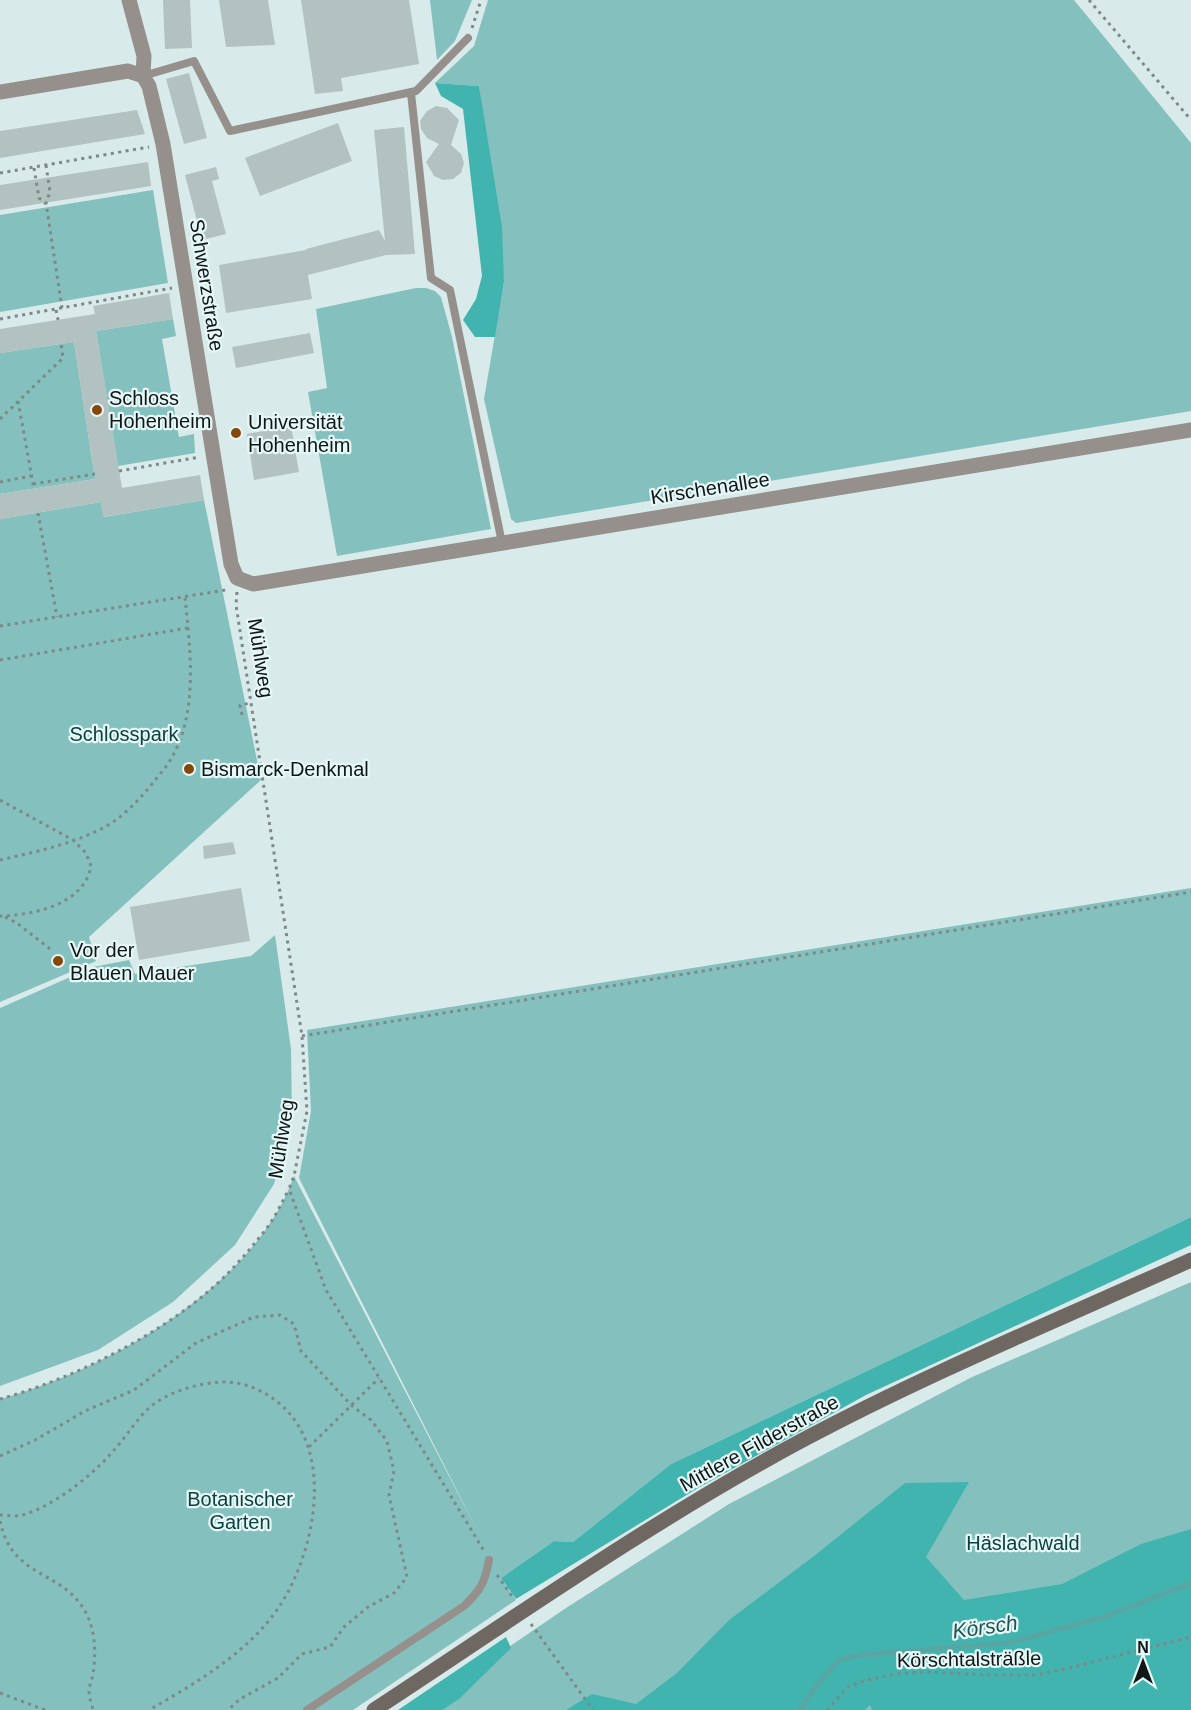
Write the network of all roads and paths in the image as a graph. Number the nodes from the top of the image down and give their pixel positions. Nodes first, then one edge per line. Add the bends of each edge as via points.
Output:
1 (129, 0) edge
2 (481, 0) edge
3 (1089, 0) edge
4 (468, 38) joint
5 (143, 76) junction
6 (0, 92) edge
7 (411, 93) junction
8 (1191, 120) edge
9 (163, 144) junction
10 (46, 165) junction
11 (33, 168) junction
12 (0, 173) edge
13 (46, 204) junction
14 (186, 285) junction
15 (62, 308) junction
16 (56, 309) junction
17 (0, 319) edge
18 (58, 320) dead end
19 (61, 344) dead end
20 (18, 401) junction
21 (2, 414) edge
22 (0, 419) edge
23 (1191, 430) edge
24 (212, 454) junction
25 (119, 471) dead end
26 (94, 474) dead end
27 (31, 476) junction
28 (0, 482) edge
29 (38, 513) dead end
30 (502, 543) junction
31 (237, 583) junction
32 (185, 597) junction
33 (57, 617) junction
34 (0, 626) edge
35 (188, 628) junction
36 (0, 660) edge
37 (251, 703) junction
38 (242, 715) dead end
39 (0, 800) edge
40 (73, 840) junction
41 (0, 860) edge
42 (1191, 892) edge
43 (2, 916) edge
44 (50, 949) dead end
45 (302, 1036) junction
46 (289, 1190) junction
47 (1191, 1260) edge
48 (379, 1378) junction
49 (0, 1399) edge
50 (351, 1405) junction
51 (309, 1447) junction
52 (0, 1456) edge
53 (0, 1515) edge
54 (0, 1521) edge
55 (489, 1560) junction
56 (523, 1613) junction
57 (1191, 1637) edge
58 (0, 1693) edge
59 (45, 1710) edge
60 (93, 1710) edge
61 (149, 1710) edge
62 (228, 1710) edge
63 (307, 1710) edge
64 (374, 1710) edge
65 (593, 1710) edge
66 (827, 1710) edge

1 - 5 street, Schwerzstraße via 144,56
2 - 4 path
3 - 8 path
4 - 7 lane
5 - 6 street via 128,71
5 - 7 lane via 194,61 230,131
5 - 9 street, Schwerzstraße
7 - 30 lane via 430,278 450,290
9 - 10 path
9 - 14 street, Schwerzstraße
10 - 11 path
10 - 13 path via 50,192
11 - 12 path
11 - 13 path via 39,198
13 - 15 path
14 - 15 path
14 - 24 street, Schwerzstraße
15 - 16 path
16 - 17 path
16 - 18 path
19 - 20 path via 63,358
20 - 21 path
20 - 27 path
21 - 22 path
23 - 30 street, Kirschenallee
24 - 25 path
24 - 31 street, Schwerzstraße
26 - 27 path via 33,486
27 - 28 path
29 - 33 path
30 - 31 street, Kirschenallee via 253,584
31 - 32 path
31 - 37 path, Mühlweg via 236,605
32 - 33 path
32 - 35 path
33 - 34 path
35 - 36 path
35 - 40 path via 186,714 171,760 119,818
37 - 38 path via 240,705
37 - 45 path, Mühlweg
39 - 40 path
40 - 41 path
40 - 43 path via 92,866 87,880 76,892 30,914
42 - 45 path
43 - 44 path
45 - 46 path, Mühlweg via 307,1111
46 - 48 path, Mühlweg via 326,1290
46 - 49 path via 242,1259 186,1310 83,1368
47 - 56 main road, Mittlere Filderstraße via 867,1406 798,1442 628,1544
48 - 50 path
48 - 55 path, Mühlweg
50 - 51 path
50 - 52 path via 301,1351 294,1324 280,1315 254,1317 196,1343 134,1390 85,1410
50 - 62 path via 371,1420 387,1441 394,1471 389,1495 407,1577 394,1593 368,1607 344,1628 330,1647 302,1654 278,1678
51 - 53 path via 297,1421 265,1392 245,1384 200,1384 174,1393 150,1408 112,1453 67,1494 21,1515
51 - 61 path via 315,1490 311,1525 301,1564 279,1607 246,1647
54 - 60 path via 10,1550 21,1562 57,1583 85,1611 95,1642 89,1692
55 - 56 path, Mühlweg
55 - 63 lane via 480,1591 465,1606
56 - 64 main road, Mittlere Filderstraße
56 - 65 path, Mühlweg
57 - 66 path, Körschtalsträßle via 1036,1675 895,1674 848,1688
58 - 59 path

